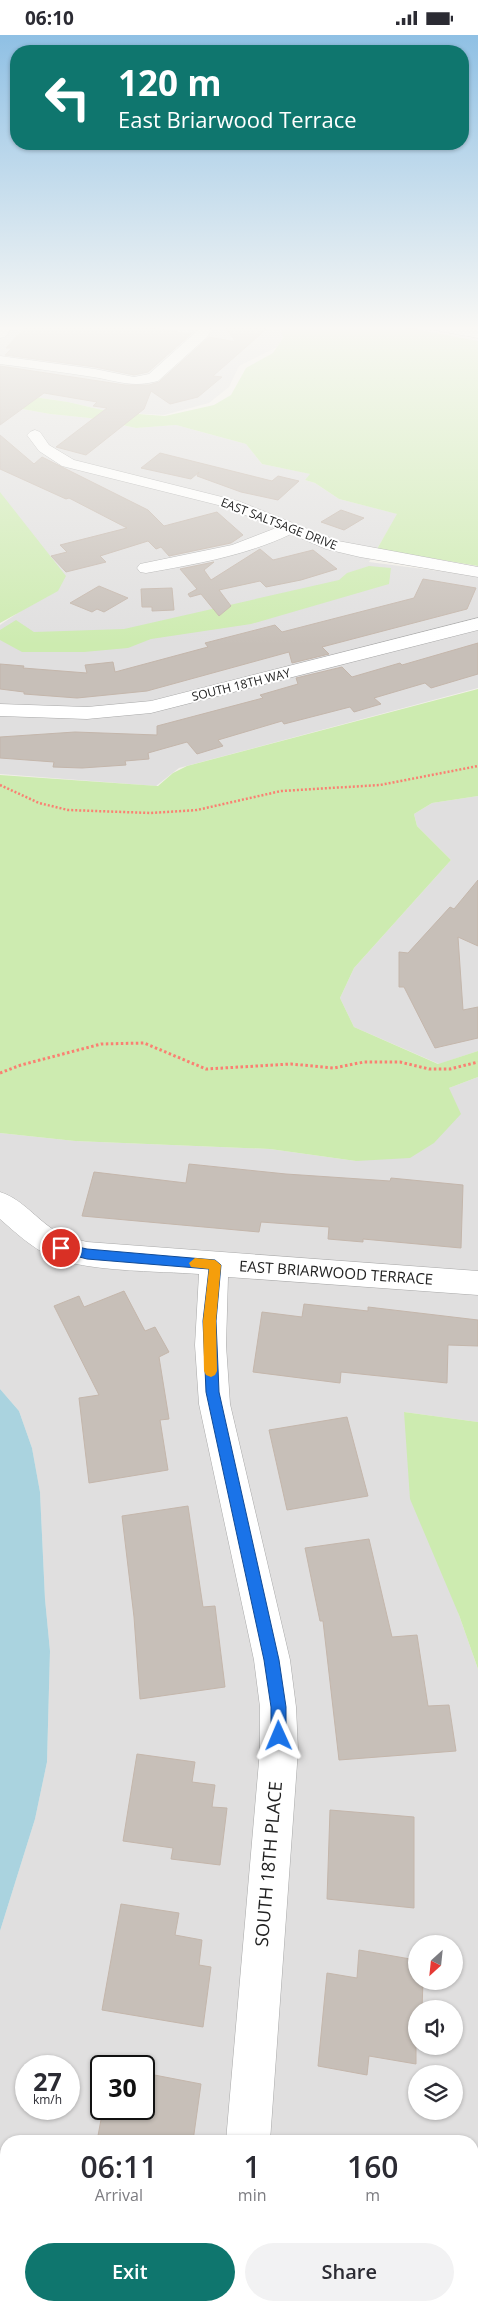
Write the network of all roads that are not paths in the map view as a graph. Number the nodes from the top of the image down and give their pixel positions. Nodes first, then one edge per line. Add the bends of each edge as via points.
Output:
1 (35, 435) dead end
2 (290, 528) junction
3 (146, 567) dead end
4 (478, 572) edge
5 (478, 624) edge
6 (0, 710) edge
7 (0, 1203) edge
8 (215, 1265) junction
9 (478, 1283) edge
10 (248, 2135) edge

1 - 2 street, EAST SALTSAGE DRIVE via 44,448 68,463 232,504
2 - 3 street via 240,549
2 - 4 street, EAST SALTSAGE DRIVE via 360,552
5 - 6 street, SOUTH 18TH WAY via 151,707 87,713
7 - 8 street, EAST BRIARWOOD TERRACE via 41,1237 61,1248 87,1254
8 - 9 street, EAST BRIARWOOD TERRACE
8 - 10 street, SOUTH 18TH PLACE via 209,1321 212,1392 272,1660 278,1707 279,1750

